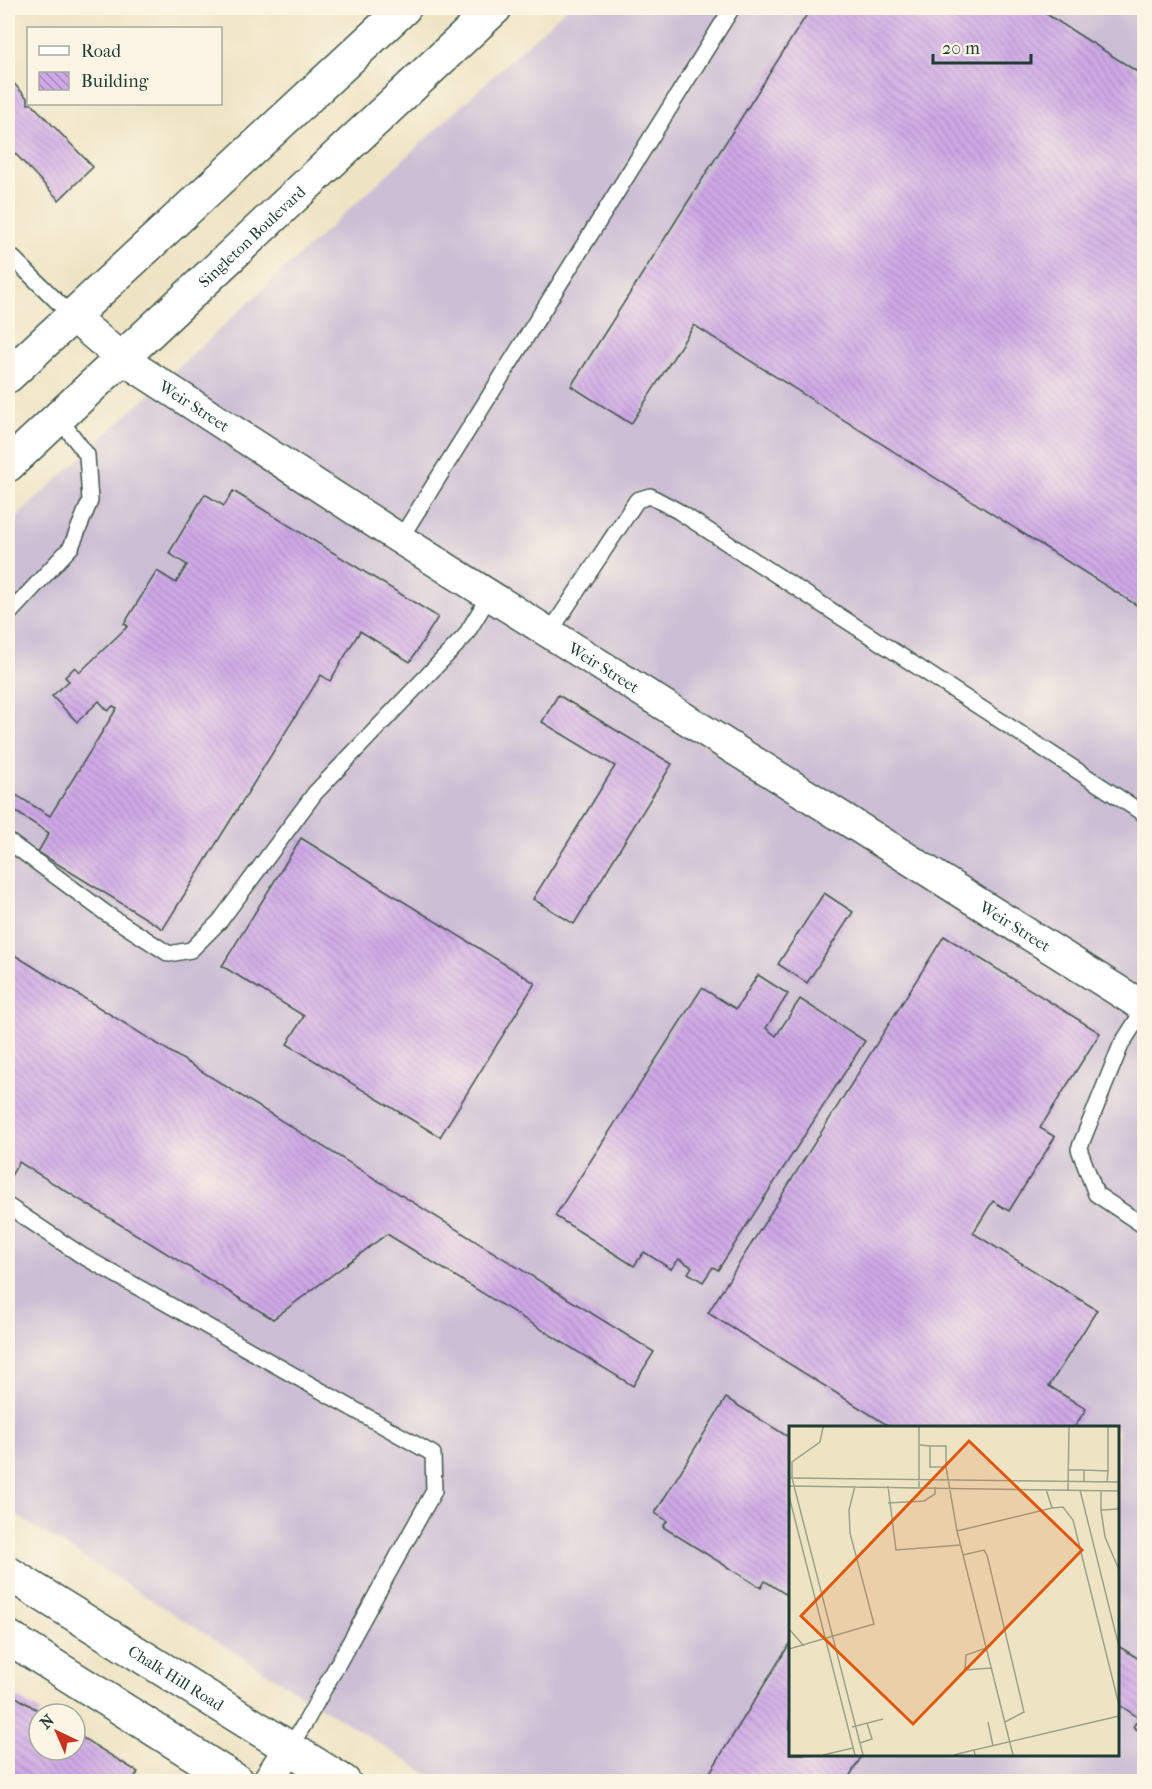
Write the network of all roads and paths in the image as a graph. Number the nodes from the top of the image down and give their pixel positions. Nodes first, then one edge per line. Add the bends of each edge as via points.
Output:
1 (404, 8) edge
2 (495, 8) edge
3 (732, 8) edge
4 (9, 256) edge
5 (72, 316) junction
6 (121, 358) junction
7 (8, 376) edge
8 (58, 417) junction
9 (8, 465) edge
10 (400, 539) junction
11 (490, 595) junction
12 (8, 615) edge
13 (550, 632) junction
14 (1144, 814) edge
15 (8, 841) edge
16 (1144, 1008) edge
17 (8, 1206) edge
18 (1144, 1226) edge
19 (8, 1573) edge
20 (8, 1637) edge
21 (289, 1748) junction
22 (238, 1782) edge
23 (267, 1782) edge
24 (344, 1782) edge

1 - 5 main road
2 - 6 main road, Singleton Boulevard
3 - 10 lane
4 - 5 lane
5 - 6 street, Weir Street
5 - 7 main road
6 - 8 main road, Singleton Boulevard
6 - 10 street, Weir Street
8 - 9 main road, Singleton Boulevard
8 - 12 lane via 87,455 90,501 71,547
10 - 11 street, Weir Street
11 - 13 street, Weir Street
11 - 15 lane via 465,636 315,793 220,921 191,950 169,954
13 - 14 lane via 637,500 650,496
13 - 16 street, Weir Street
16 - 18 lane via 1121,1045 1079,1149 1096,1194
17 - 21 lane via 81,1255 433,1454 434,1491
19 - 21 main road, Chalk Hill Road
20 - 22 main road
21 - 23 street
21 - 24 main road, Chalk Hill Road

